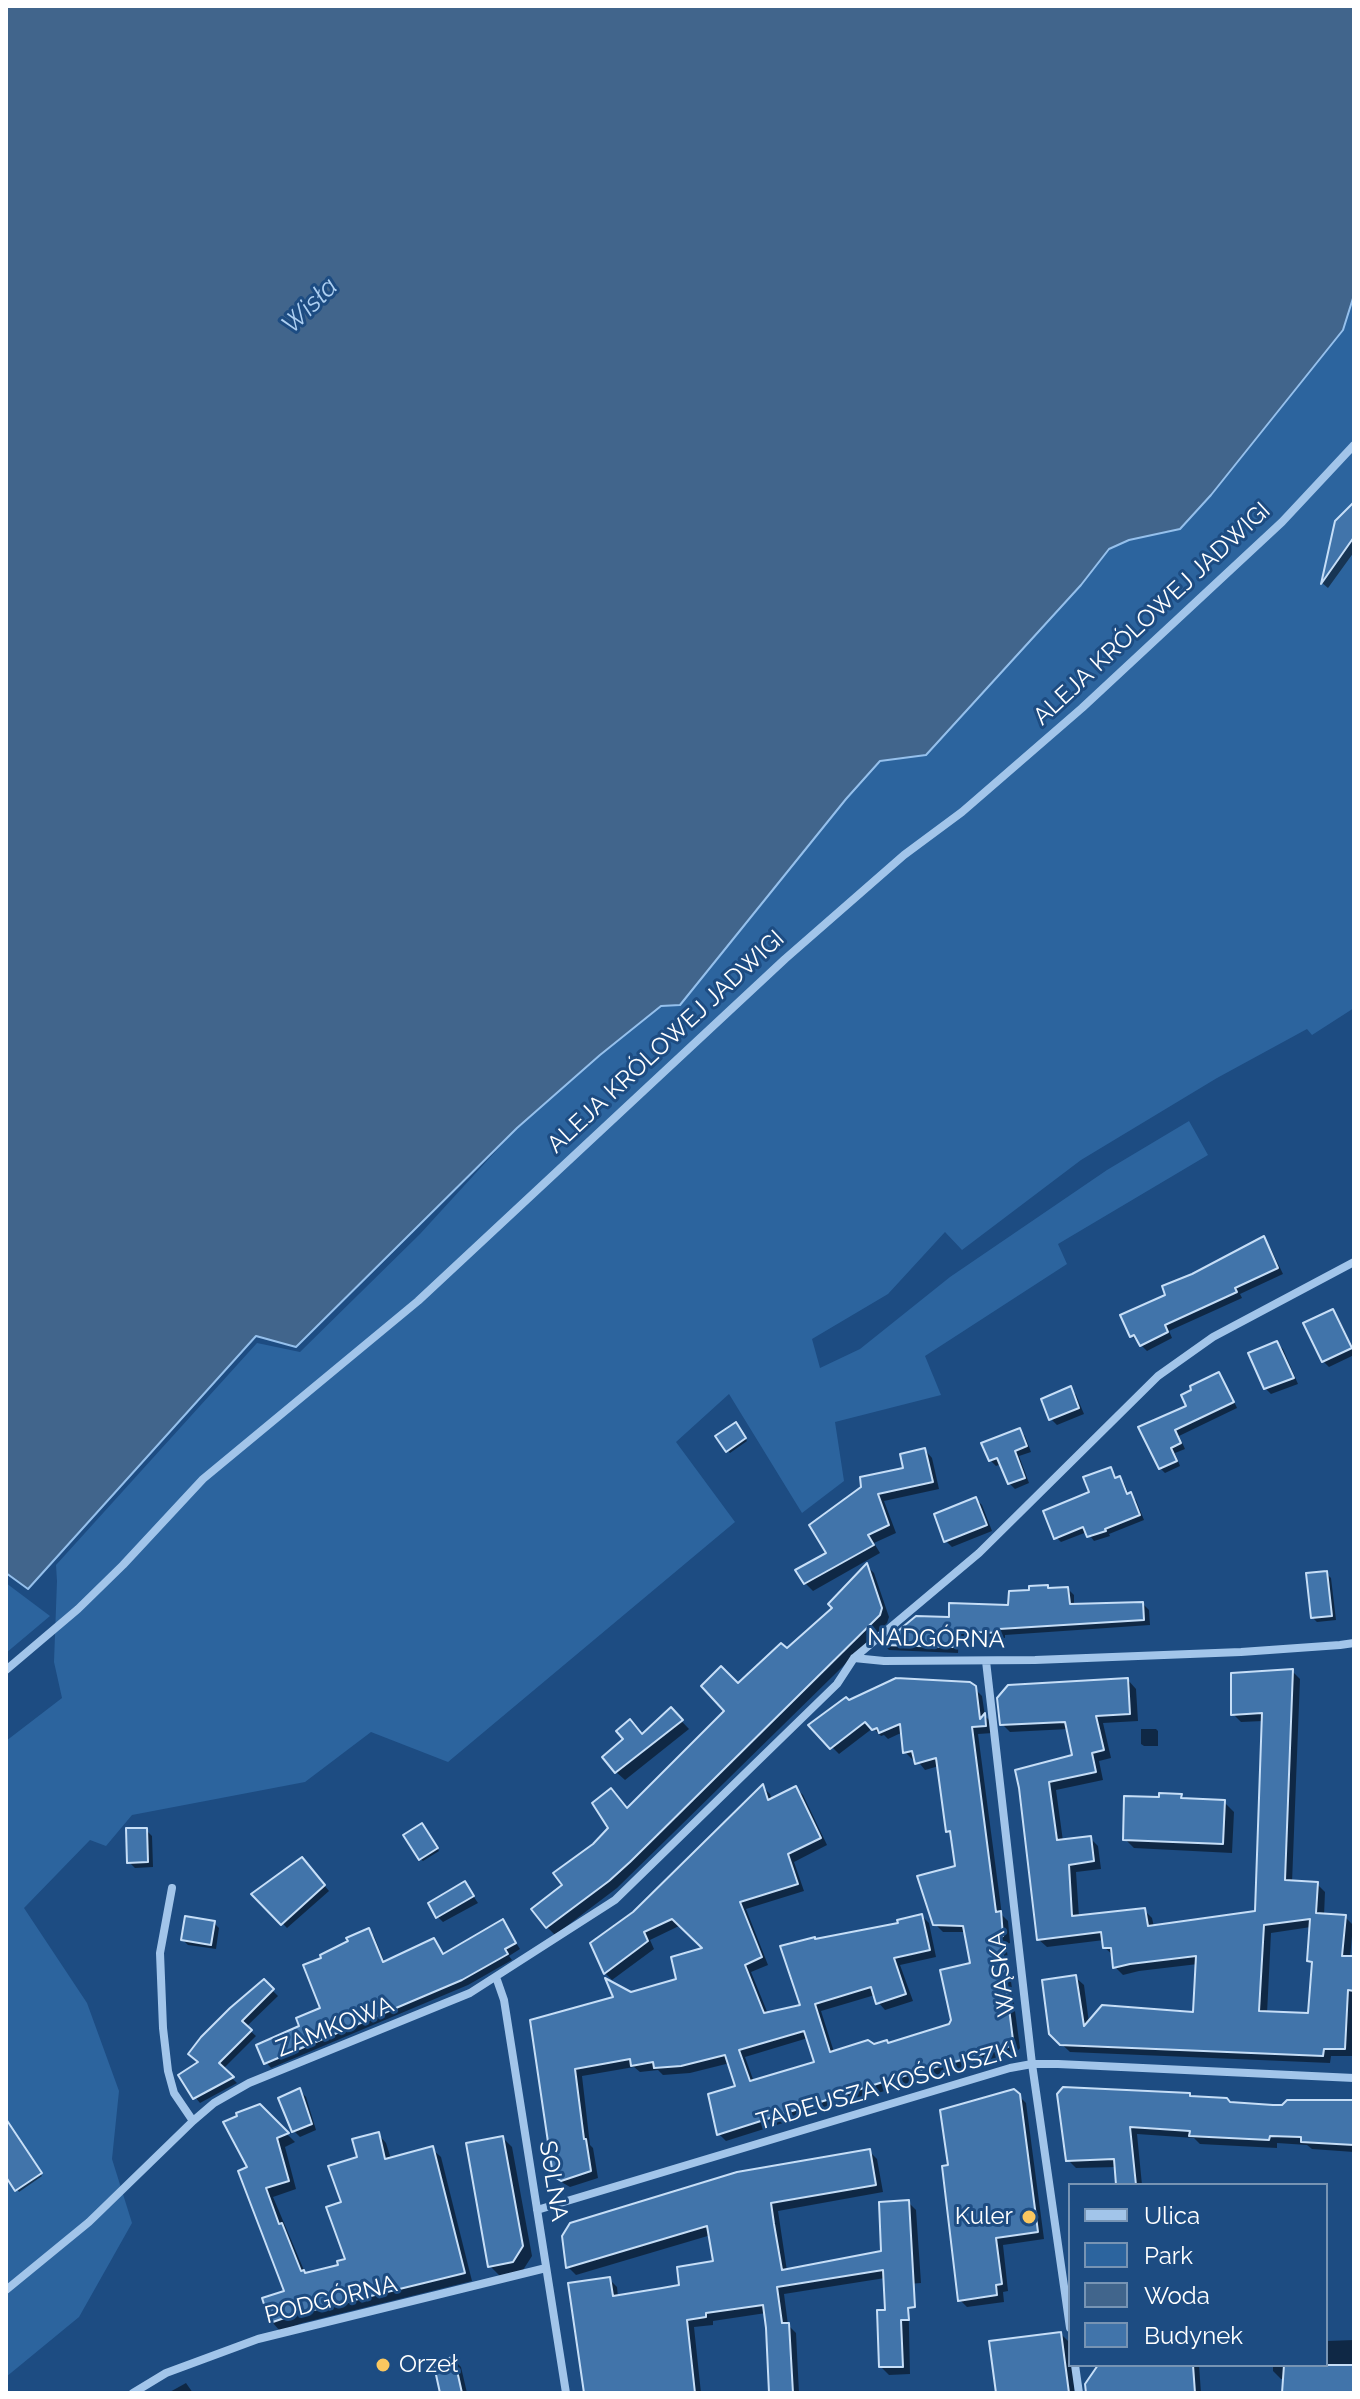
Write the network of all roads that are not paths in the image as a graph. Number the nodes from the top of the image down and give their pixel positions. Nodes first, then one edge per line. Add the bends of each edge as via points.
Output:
1 (1354, 445) edge
2 (1354, 1262) edge
3 (1354, 1643) edge
4 (854, 1658) junction
5 (986, 1661) junction
6 (6, 1670) edge
7 (172, 1888) dead end
8 (496, 1977) junction
9 (1032, 2064) junction
10 (1354, 2078) edge
11 (193, 2121) junction
12 (537, 2210) junction
13 (546, 2268) junction
14 (6, 2290) edge
15 (1068, 2314) edge
16 (1075, 2367) edge
17 (133, 2393) edge
18 (566, 2393) edge
19 (1079, 2393) edge

1 - 6 street, ALEJA KRÓLOWEJ JADWIGI via 1282,522 1082,708 785,959 418,1301 203,1479 78,1609
2 - 4 street via 1213,1337 1158,1376 979,1553
3 - 5 street, NADGÓRNA
4 - 5 street, NADGÓRNA
4 - 8 street, NADGÓRNA via 837,1684 615,1900
5 - 9 street, WĄSKA
7 - 11 street via 160,1953 163,2028 174,2093
8 - 11 street, ZAMKOWA via 470,1993 249,2083
8 - 12 street, SOLNA
9 - 10 street, TADEUSZA KOŚCIUSZKI
9 - 12 street, TADEUSZA KOŚCIUSZKI
9 - 15 street, WĄSKA
11 - 14 street, ZAMKOWA via 89,2222
12 - 13 street, SOLNA
13 - 17 street, PODGÓRNA via 258,2339 166,2373
13 - 18 street, SOLNA
16 - 19 street

